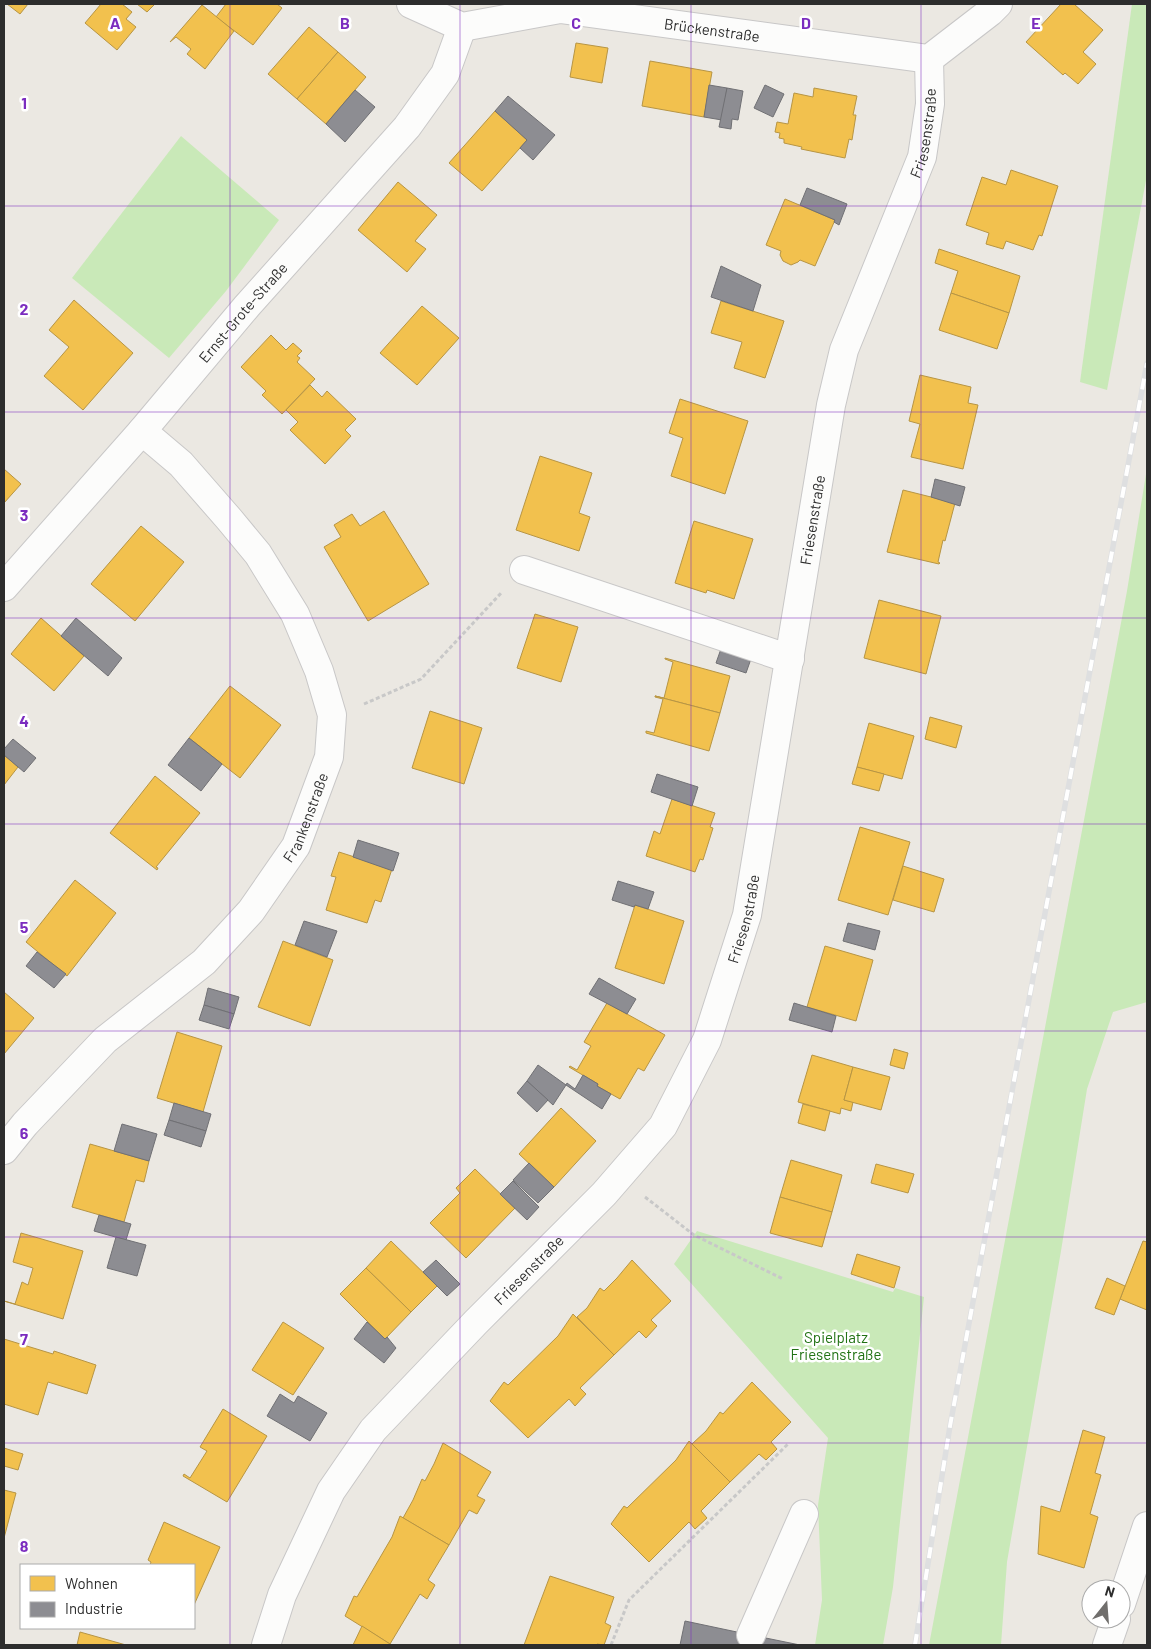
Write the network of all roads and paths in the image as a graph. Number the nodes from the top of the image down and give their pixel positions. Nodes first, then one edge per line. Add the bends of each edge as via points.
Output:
1 (411, 4) edge
2 (998, 4) edge
3 (561, 6) edge
4 (462, 27) junction
5 (928, 59) junction
6 (142, 430) junction
7 (514, 579) joint
8 (4, 587) edge
9 (790, 659) junction
10 (365, 703) dead end
11 (4, 1150) edge
12 (619, 1176) junction
13 (783, 1279) dead end
14 (788, 1444) dead end
15 (804, 1514) dead end
16 (1147, 1526) edge
17 (1132, 1592) edge
18 (1113, 1629) edge
19 (751, 1635) dead end
20 (266, 1645) edge
21 (611, 1645) edge
22 (1107, 1645) edge

1 - 4 street
2 - 5 street
3 - 4 street, Brückenstraße
3 - 5 street, Brückenstraße
4 - 6 street, Ernst-Grote-Straße via 445,74 407,127 247,306
5 - 9 street, Friesenstraße via 930,104 922,156 844,350 831,405
6 - 8 street, Ernst-Grote-Straße
6 - 11 street, Frankenstraße via 181,464 229,519 258,554 295,614 319,671 332,714 329,757 296,846 251,911 204,962 105,1040
7 - 9 street
7 - 10 path via 422,679
9 - 12 street, Friesenstraße via 747,915 707,1040 663,1126
12 - 13 path via 694,1235
12 - 20 street, Friesenstraße via 373,1430 331,1491 282,1595
14 - 21 path via 629,1600
15 - 19 street
16 - 17 street
18 - 22 street

